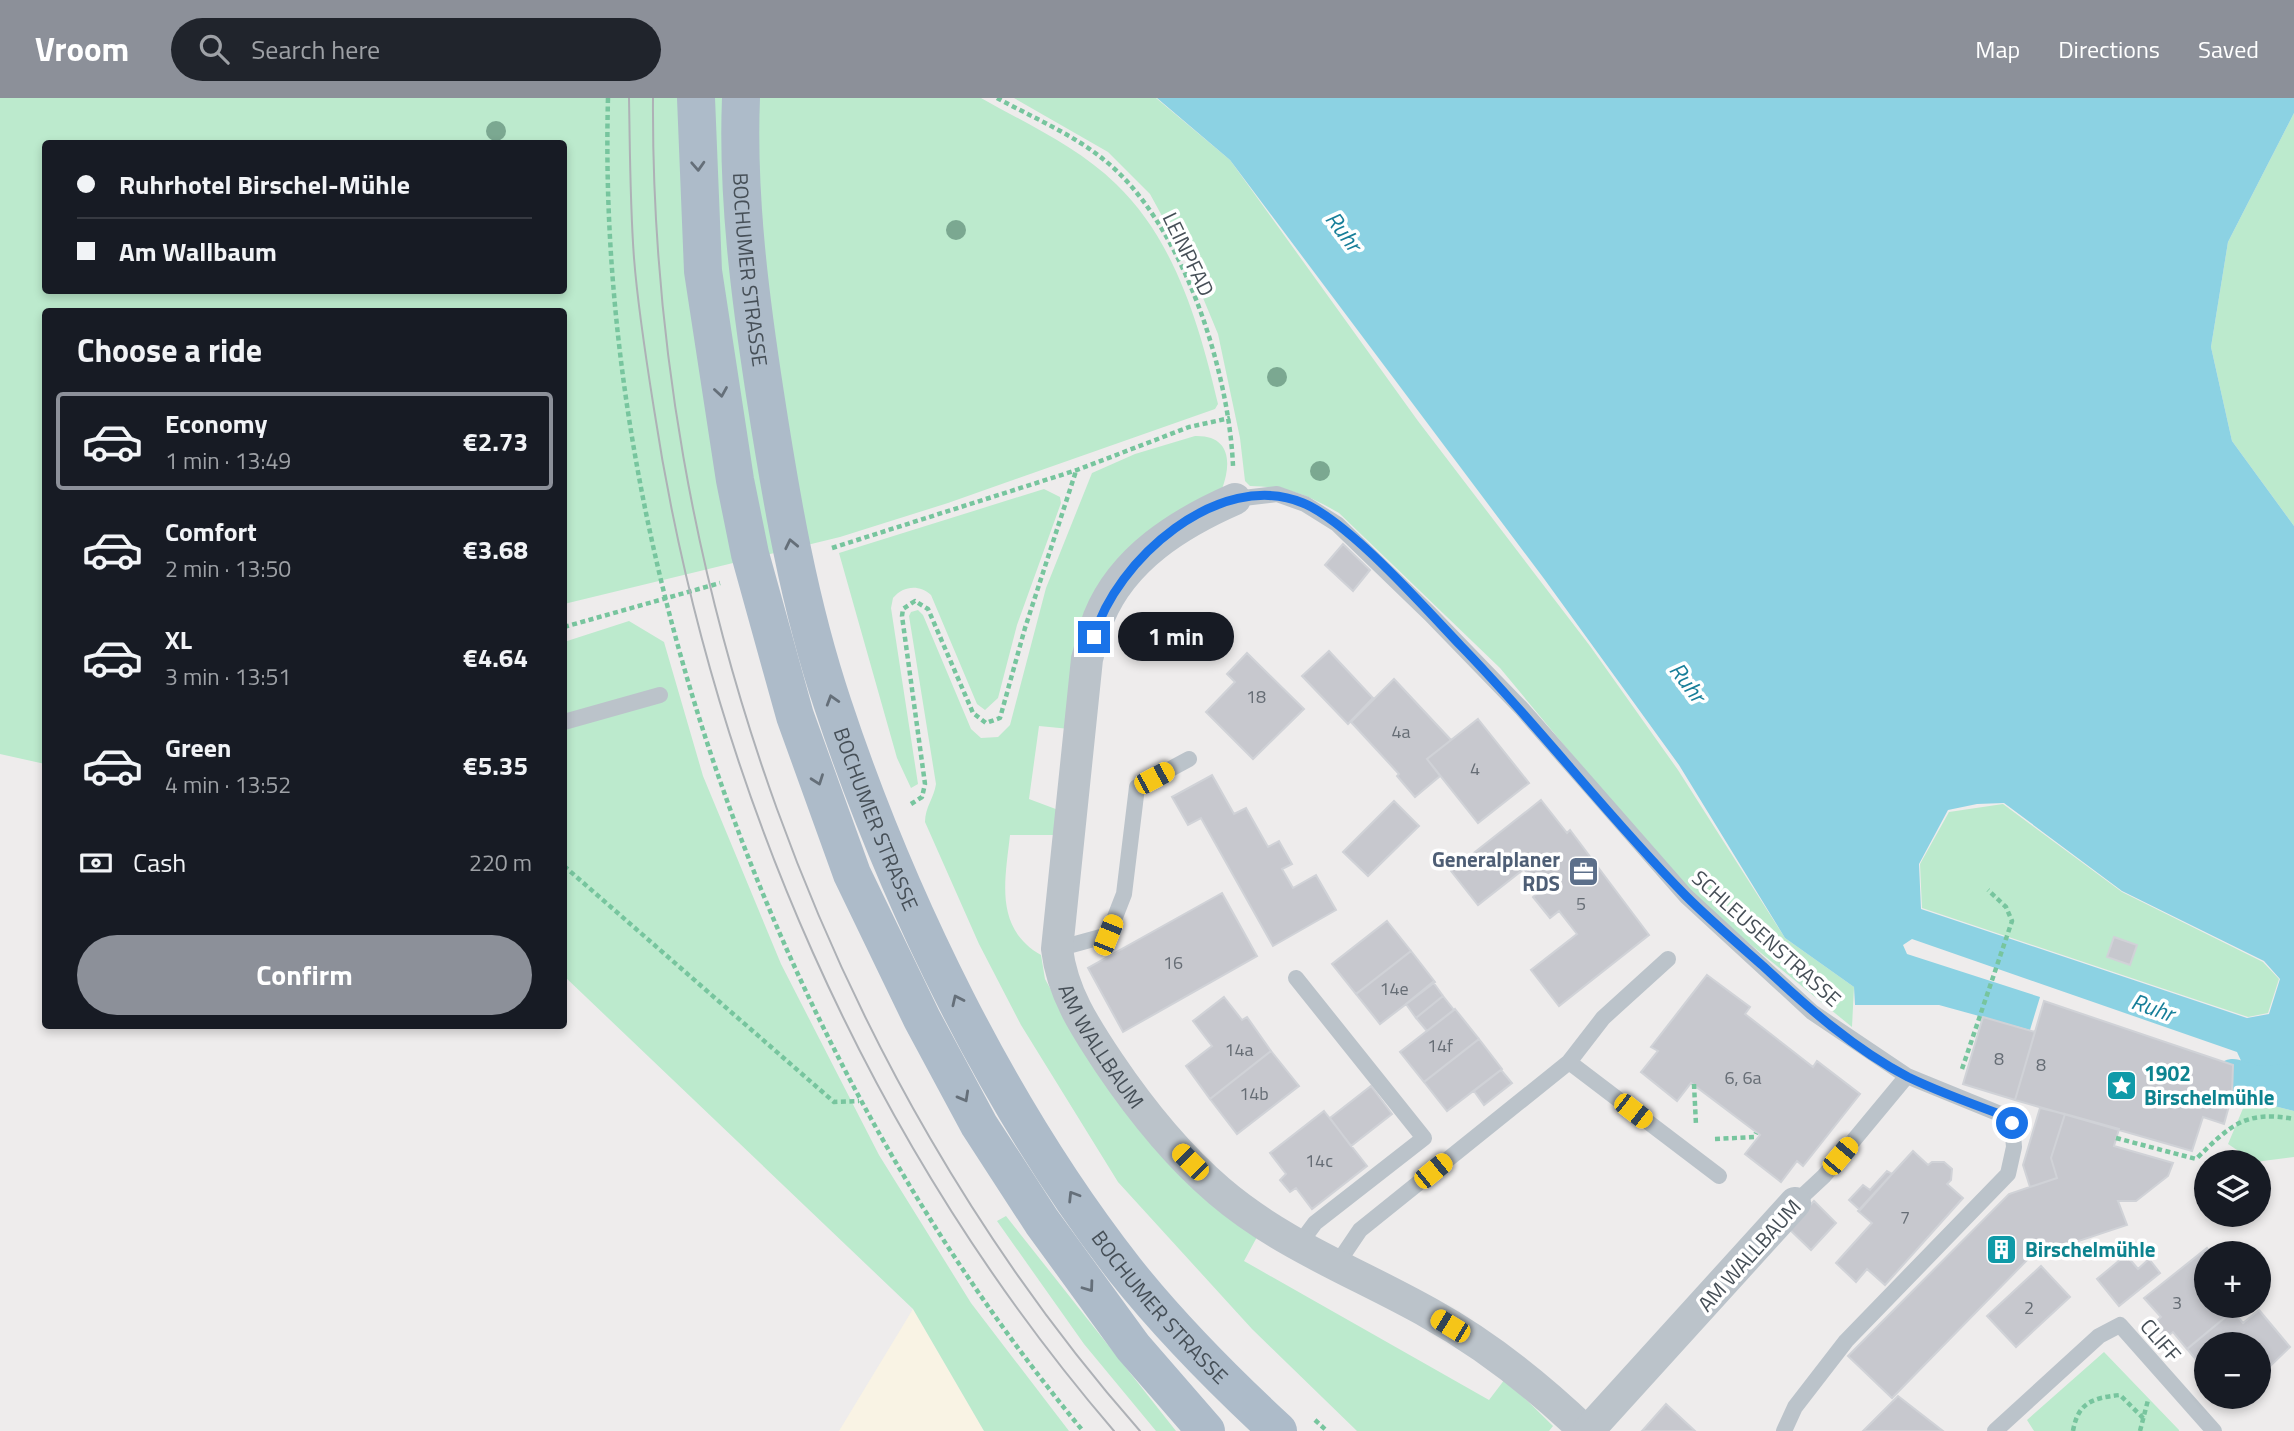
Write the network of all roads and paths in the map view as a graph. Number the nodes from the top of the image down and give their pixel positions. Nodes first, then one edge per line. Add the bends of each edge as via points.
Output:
1 (608, 98) edge
2 (696, 98) edge
3 (741, 98) edge
4 (997, 98) edge
5 (1230, 418) junction
6 (1077, 470) junction
7 (1235, 499) junction
8 (827, 550) dead end
9 (726, 581) dead end
10 (567, 626) edge
11 (660, 695) dead end
12 (567, 721) edge
13 (1189, 760) dead end
14 (907, 806) dead end
15 (567, 869) edge
16 (1988, 891) dead end
17 (1057, 949) junction
18 (1668, 959) dead end
19 (1296, 978) dead end
20 (1569, 1062) junction
21 (1907, 1076) junction
22 (1694, 1084) dead end
23 (1952, 1096) junction
24 (859, 1101) junction
25 (1695, 1108) dead end
26 (2294, 1119) edge
27 (1756, 1133) dead end
28 (1737, 1138) dead end
29 (2116, 1138) dead end
30 (1719, 1176) dead end
31 (1795, 1203) joint
32 (1298, 1246) junction
33 (1335, 1267) junction
34 (1295, 1423) edge
35 (2004, 1427) edge
36 (1083, 1431) edge
37 (1206, 1431) edge
38 (1327, 1431) edge
39 (1587, 1431) edge
40 (1784, 1431) edge
41 (2073, 1431) edge
42 (2140, 1431) edge
43 (2214, 1431) edge

1 - 24 path via 612,239 629,413 648,518 680,646 736,823
2 -> 37 main road, BOCHUMER STRASSE via 703,271 735,480 795,716 852,874 979,1125 1042,1222 1133,1347
34 -> 3 main road, BOCHUMER STRASSE via 1234,1390 1126,1270 1080,1208 964,1014 902,884 832,703 778,479 747,257
4 - 5 path, LEINPFAD via 1102,158 1142,199 1183,272 1209,335
5 - 6 path via 1189,427
5 - 7 path, LEINPFAD
6 - 8 path
6 - 14 path via 1000,718 986,723 973,713 928,608 915,601 903,608 925,784 922,797
7 - 17 street, AM WALLBAUM via 1197,515 1160,539 1126,573 1100,616 1087,659
7 - 21 lane, SCHLEUSENSTRASSE via 1277,494 1305,504 1337,524 1522,709 1686,896 1812,1012
9 - 10 path
11 - 12 lane
13 - 17 lane via 1137,787 1124,894 1108,935
15 - 24 path via 834,1102
16 - 23 path via 2006,906 2012,921
17 - 32 street, AM WALLBAUM via 1060,974 1087,1030 1136,1102 1219,1191
18 - 20 lane via 1602,1018
19 - 32 lane via 1424,1138 1315,1223
20 - 30 lane
20 - 33 lane via 1360,1230
21 - 23 lane, SCHLEUSENSTRASSE
21 - 31 lane, AM WALLBAUM via 1824,1176
22 - 25 path
23 - 40 lane, SCHLEUSENSTRASSE via 2005,1116 2012,1123 2014,1147 2008,1174 1846,1341 1795,1407
24 - 36 path via 958,1266
26 - 29 path via 2257,1116 2243,1120 2196,1159
27 - 28 path
31 - 39 street, AM WALLBAUM
32 - 33 street, AM WALLBAUM
33 - 39 street, AM WALLBAUM via 1429,1312 1472,1339 1518,1371
34 - 38 path
35 - 43 lane, CLIFF via 2099,1336 2120,1325
41 - 42 path via 2085,1402 2120,1395 2144,1419

